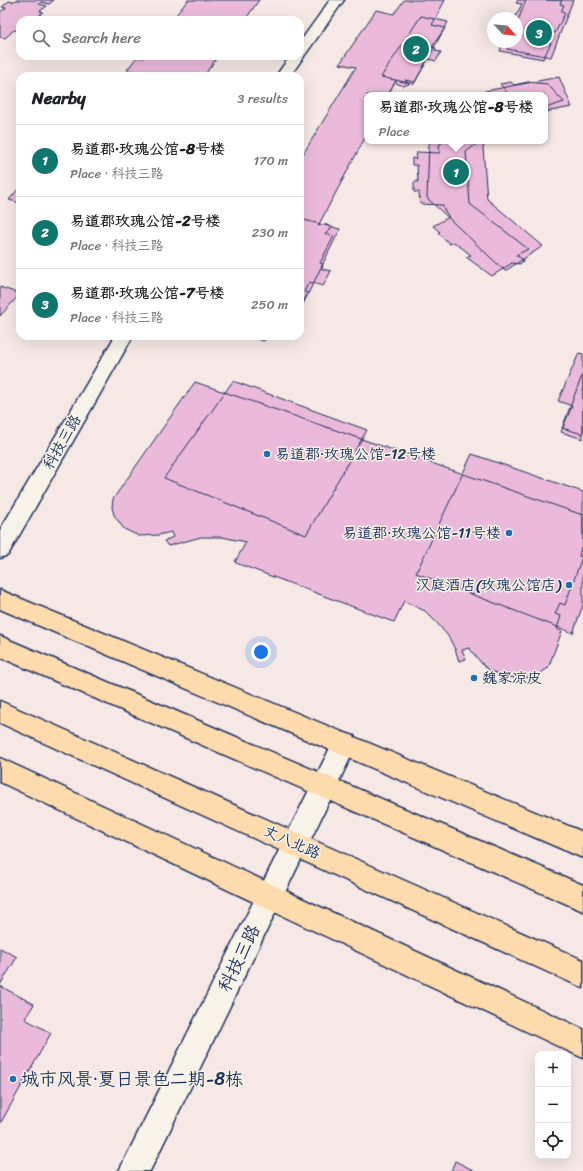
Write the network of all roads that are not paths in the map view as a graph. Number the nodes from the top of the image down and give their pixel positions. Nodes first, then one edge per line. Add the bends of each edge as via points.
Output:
1 (337, 0) edge
2 (304, 46) edge
3 (294, 60) edge
4 (286, 72) edge
5 (122, 340) edge
6 (0, 549) edge
7 (0, 599) edge
8 (0, 646) edge
9 (0, 712) edge
10 (345, 744) junction
11 (0, 770) edge
12 (324, 785) junction
13 (296, 844) junction
14 (583, 845) edge
15 (269, 897) junction
16 (583, 898) edge
17 (583, 974) edge
18 (583, 1044) edge
19 (134, 1171) edge

1 - 2 street
3 - 4 street
5 - 6 street, 科技三路
7 - 10 main road
8 - 12 main road
9 - 13 main road, 丈八北路
10 - 12 street, 科技三路
10 - 14 main road
11 - 15 main road
12 - 13 street, 科技三路
12 - 16 main road
13 - 15 street, 科技三路
13 - 17 main road, 丈八北路
15 - 18 main road
15 - 19 street, 科技三路

